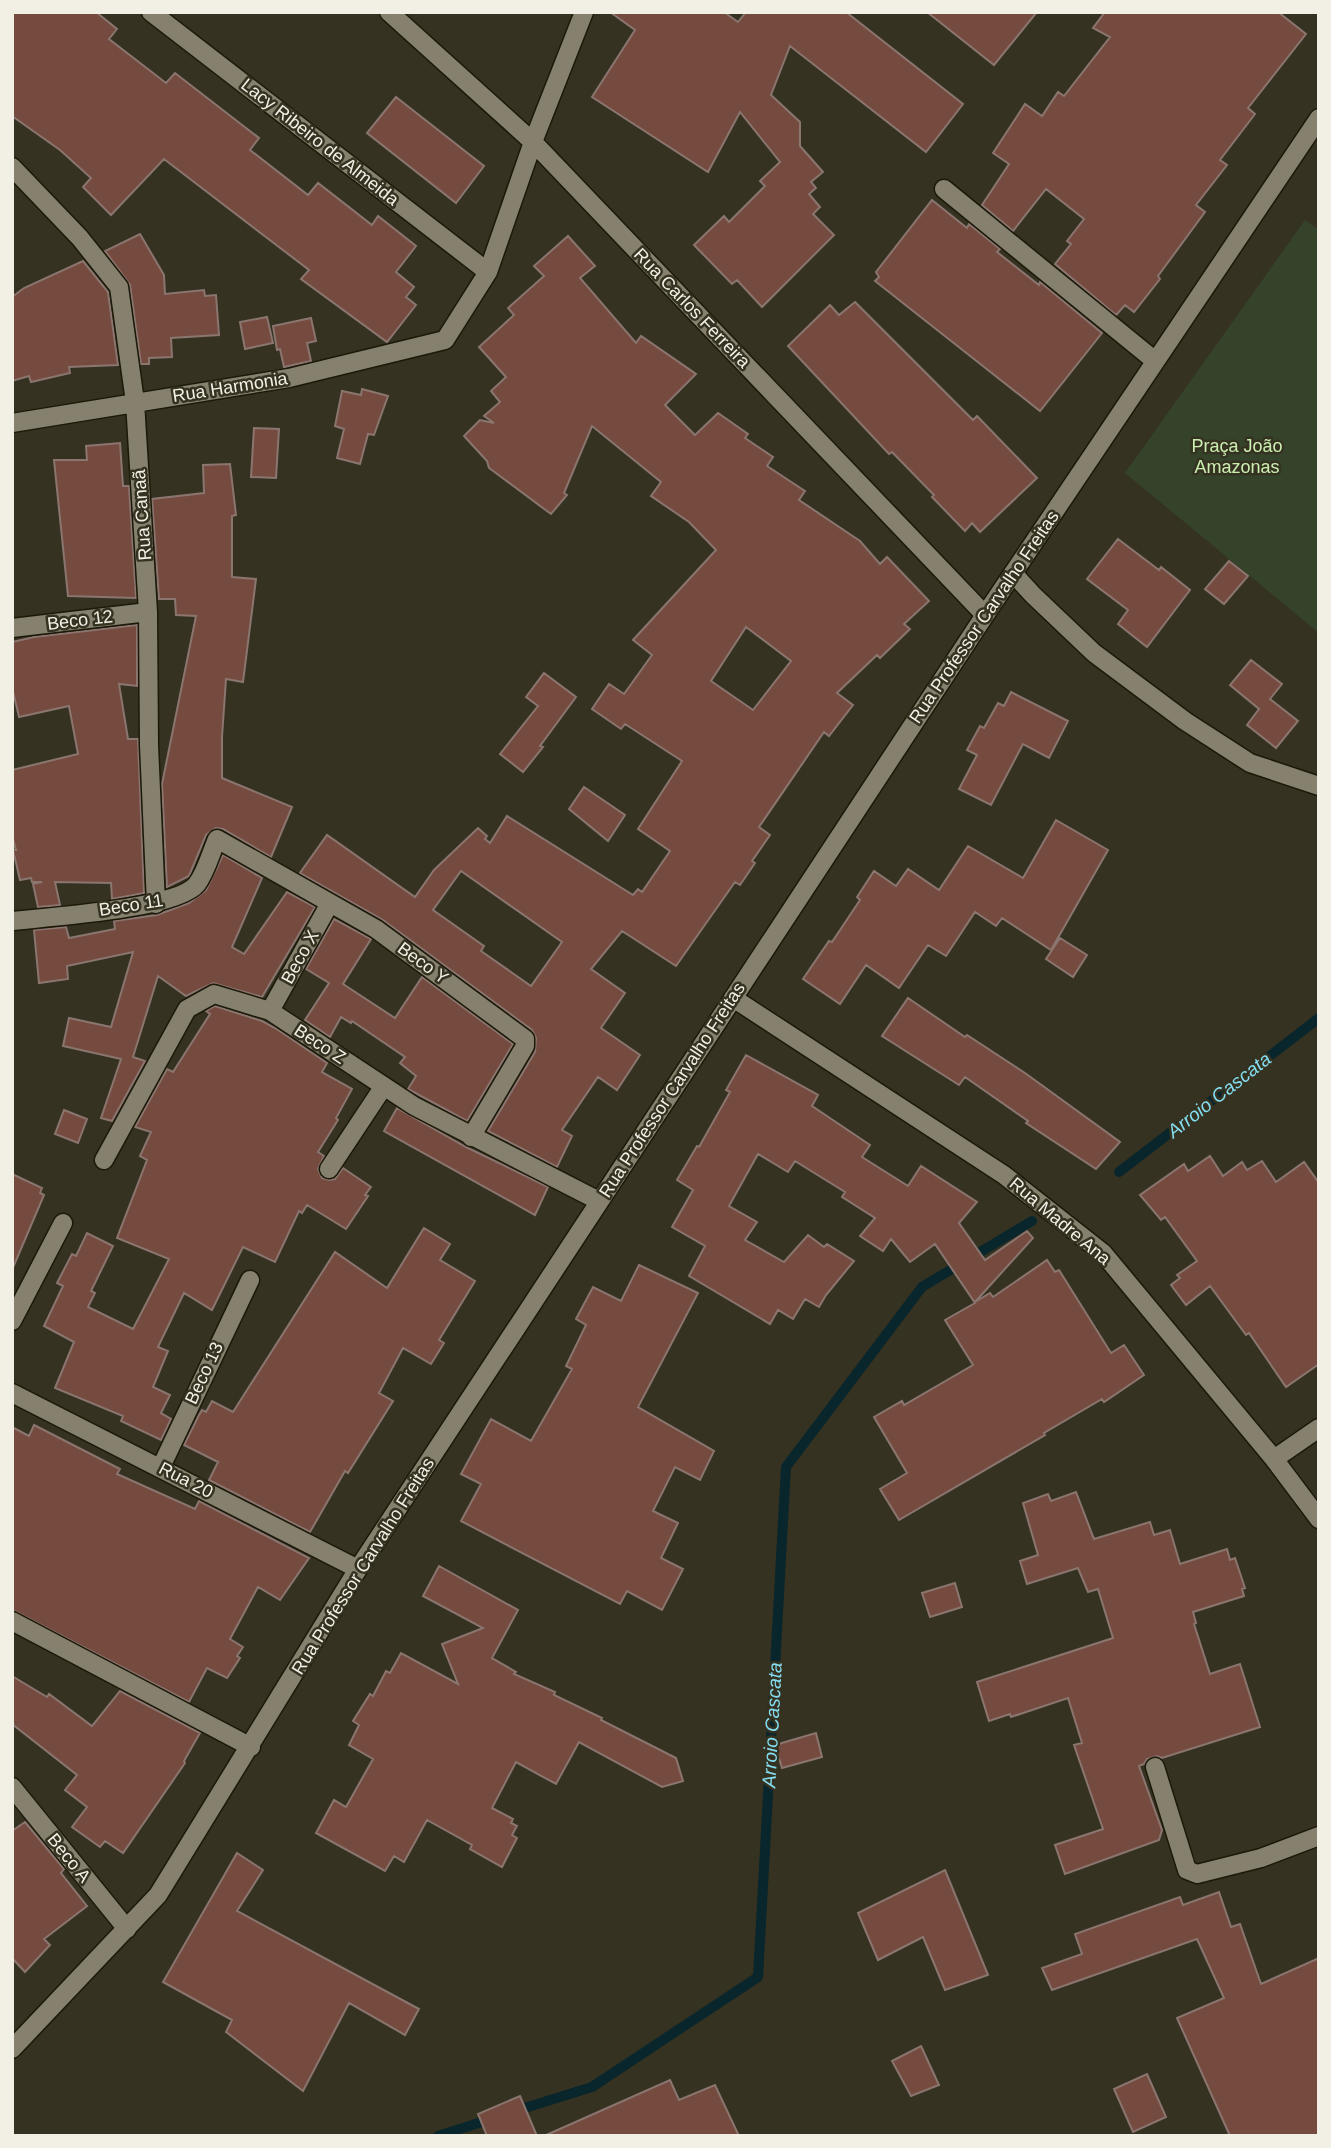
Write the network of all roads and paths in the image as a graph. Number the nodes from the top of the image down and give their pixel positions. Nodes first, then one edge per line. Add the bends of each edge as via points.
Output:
1 (151, 12) edge
2 (389, 12) edge
3 (584, 12) edge
4 (1319, 118) edge
5 (533, 142) junction
6 (12, 167) edge
7 (944, 189) dead end
8 (488, 272) junction
9 (1154, 360) junction
10 (135, 402) junction
11 (12, 423) edge
12 (1013, 573) junction
13 (148, 612) junction
14 (985, 615) junction
15 (12, 628) edge
16 (1319, 786) edge
17 (217, 839) joint
18 (330, 903) junction
19 (156, 904) junction
20 (12, 921) edge
21 (733, 998) junction
22 (270, 1011) junction
23 (384, 1086) junction
24 (471, 1137) junction
25 (104, 1160) dead end
26 (329, 1169) dead end
27 (599, 1201) junction
28 (63, 1223) dead end
29 (250, 1280) dead end
30 (12, 1321) edge
31 (12, 1393) edge
32 (1319, 1428) edge
33 (1274, 1459) junction
34 (161, 1467) junction
35 (1319, 1519) edge
36 (358, 1569) junction
37 (12, 1622) edge
38 (251, 1747) junction
39 (1155, 1767) dead end
40 (12, 1787) edge
41 (1319, 1836) edge
42 (127, 1929) junction
43 (12, 2049) edge

1 - 8 street, Lacy Ribeiro de Almeida
2 - 5 street, Rua Carlos Ferreira
3 - 5 street
4 - 9 street, Rua Professor Carvalho Freitas
5 - 8 street
5 - 14 street, Rua Carlos Ferreira
6 - 10 street, Rua Canaã via 80,238 119,287
7 - 9 street
8 - 10 street, Rua Harmonia via 445,340 289,378
9 - 12 street, Rua Professor Carvalho Freitas
10 - 11 street, Rua Harmonia
10 - 13 street, Rua Canaã
12 - 14 street, Rua Professor Carvalho Freitas
12 - 16 street via 1094,653 1185,721 1250,764
13 - 15 street, Beco 12
13 - 19 street, Rua Canaã
14 - 21 street, Rua Professor Carvalho Freitas
17 - 18 street, Beco Y
17 - 19 street, Beco 11 via 197,885
18 - 22 street, Beco X
18 - 24 street, Beco Y via 376,929 525,1039
19 - 20 street, Beco 11
21 - 27 street, Rua Professor Carvalho Freitas
21 - 33 street, Rua Madre Ana via 1004,1175 1103,1253
22 - 23 street, Beco Z
22 - 25 street, Beco Z via 214,994 187,1009
23 - 24 street, Beco Z
23 - 26 street
24 - 27 street, Beco Z
27 - 36 street, Rua Professor Carvalho Freitas
28 - 30 street
29 - 34 street, Beco 13
31 - 34 street, Rua 20
32 - 33 street
33 - 35 street, Rua Madre Ana
34 - 36 street, Rua 20
36 - 38 street, Rua Professor Carvalho Freitas
37 - 38 street
38 - 42 street, Rua Professor Carvalho Freitas via 158,1895
39 - 41 street via 1187,1870 1197,1874 1261,1858
40 - 42 street, Beco A
42 - 43 street, Rua Professor Carvalho Freitas

